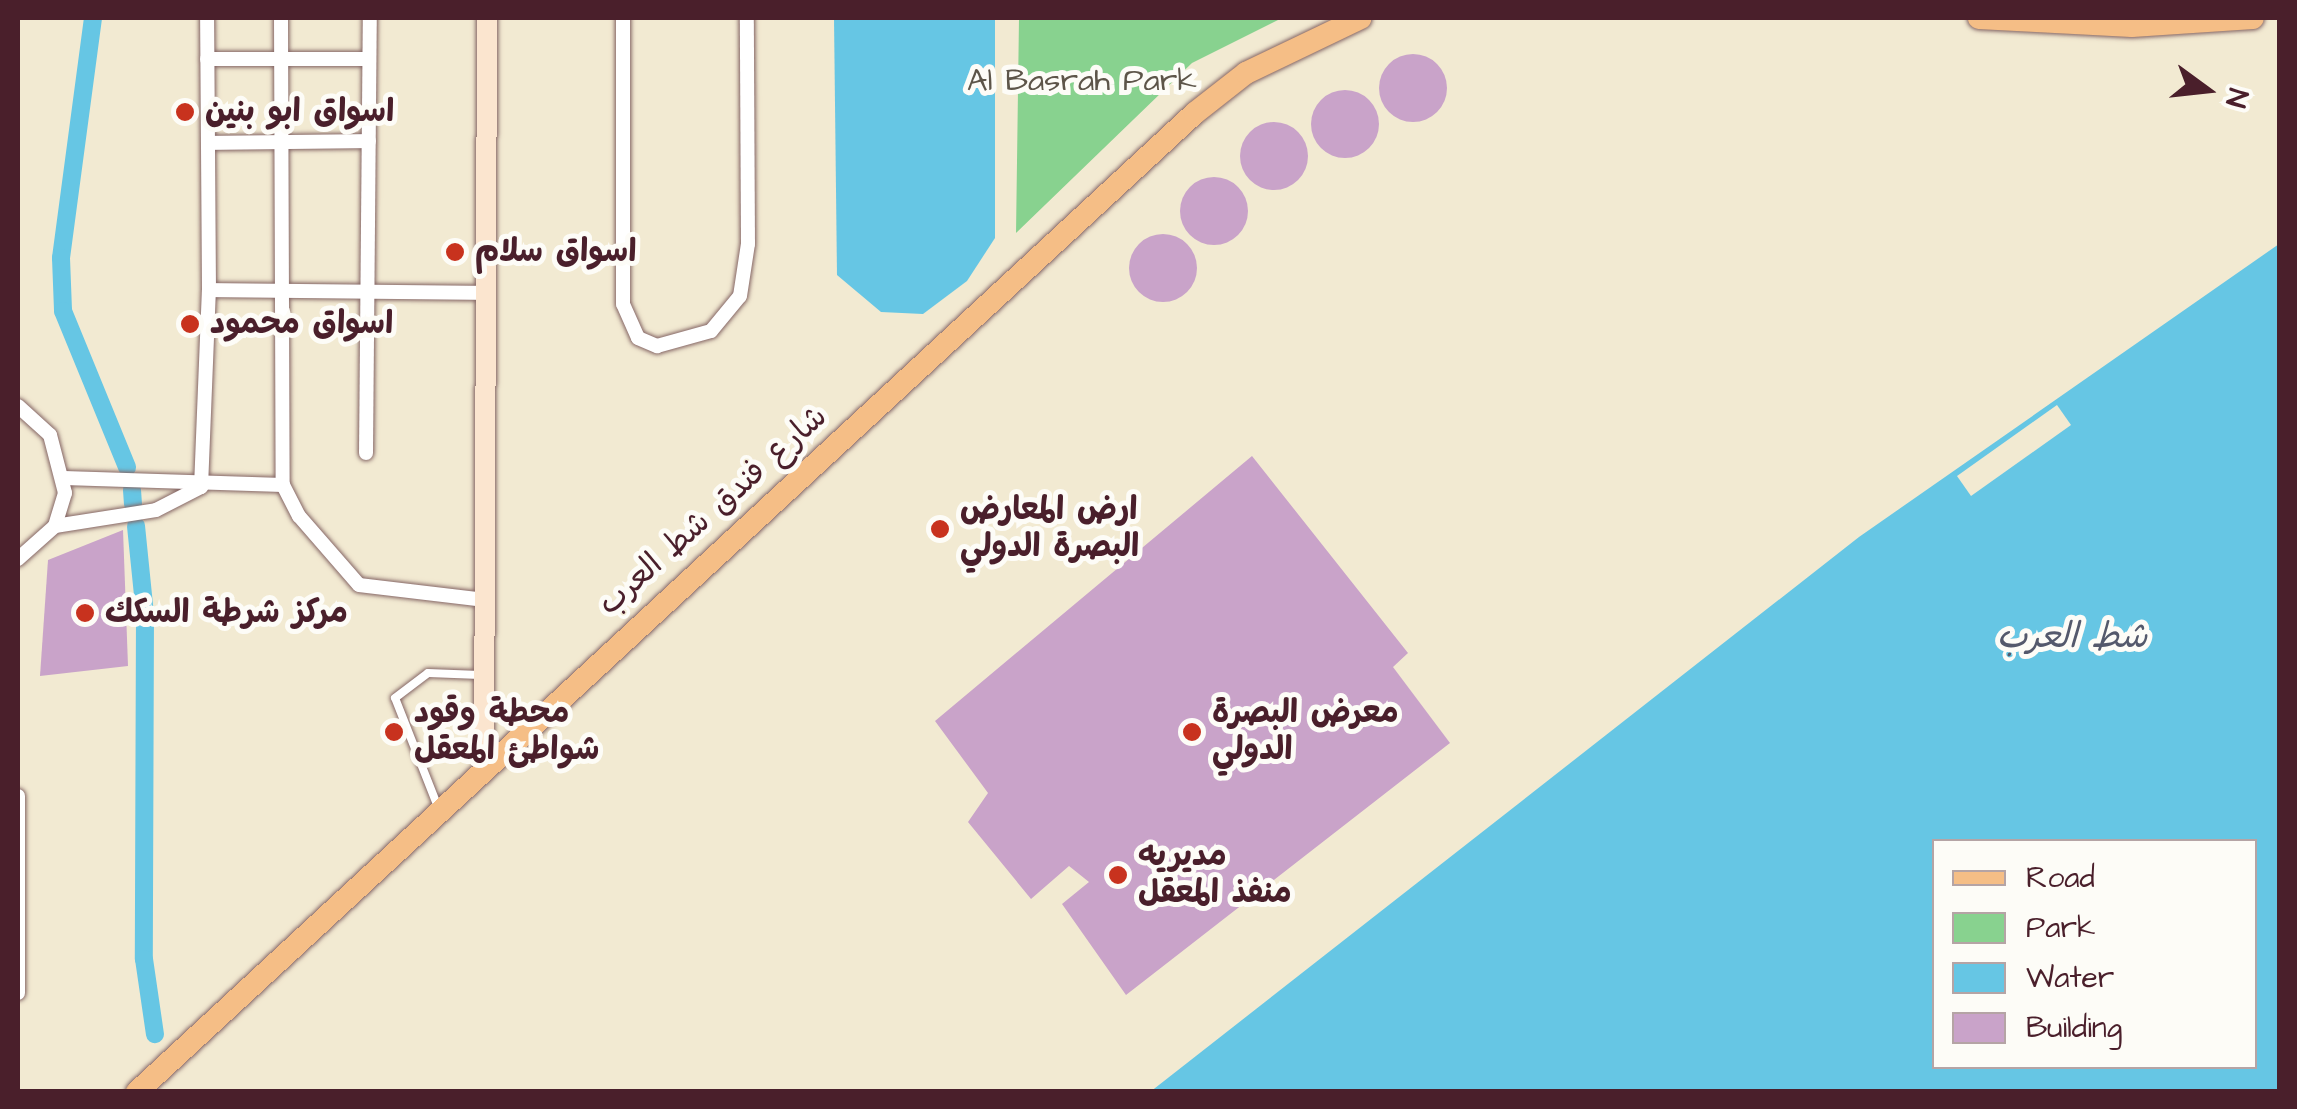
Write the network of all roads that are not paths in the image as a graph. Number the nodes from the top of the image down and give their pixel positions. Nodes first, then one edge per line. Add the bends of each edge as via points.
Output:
1 (206, 18) edge
2 (282, 18) edge
3 (370, 18) edge
4 (487, 18) edge
5 (623, 18) edge
6 (747, 18) edge
7 (1361, 18) edge
8 (1979, 18) edge
9 (2253, 18) edge
10 (370, 58) junction
11 (207, 59) junction
12 (282, 59) junction
13 (369, 141) junction
14 (282, 142) junction
15 (208, 143) junction
16 (209, 290) junction
17 (282, 290) junction
18 (367, 290) junction
19 (488, 292) junction
20 (18, 406) edge
21 (366, 453) dead end
22 (64, 478) junction
23 (284, 485) junction
24 (201, 487) junction
25 (55, 526) junction
26 (18, 558) edge
27 (485, 600) junction
28 (485, 675) junction
29 (484, 765) junction
30 (18, 796) edge
31 (438, 808) junction
32 (18, 993) edge
33 (137, 1092) edge

1 - 11 street
2 - 12 street
3 - 10 street
4 - 19 street
5 - 6 street via 623,304 638,338 657,346 711,331 730,314 743,283
7 - 29 main road, شارع فندق شط العرب via 1246,73 1194,113
8 - 9 main road via 2132,26
10 - 12 street
10 - 13 street
11 - 12 street
11 - 15 street
12 - 14 street
13 - 14 street
13 - 18 street
14 - 15 street
14 - 17 street
15 - 16 street
16 - 17 street
16 - 24 street
17 - 18 street
17 - 23 street
18 - 19 street
18 - 21 street
19 - 27 street
20 - 22 street via 50,435
22 - 24 street via 165,479
22 - 25 street
23 - 24 street
23 - 27 street via 300,516 359,585
24 - 25 street via 156,510
25 - 26 street
27 - 28 street
28 - 29 street
28 - 31 lane via 428,672 395,698
29 - 31 main road, شارع فندق شط العرب
30 - 32 street
31 - 33 main road, شارع فندق شط العرب

